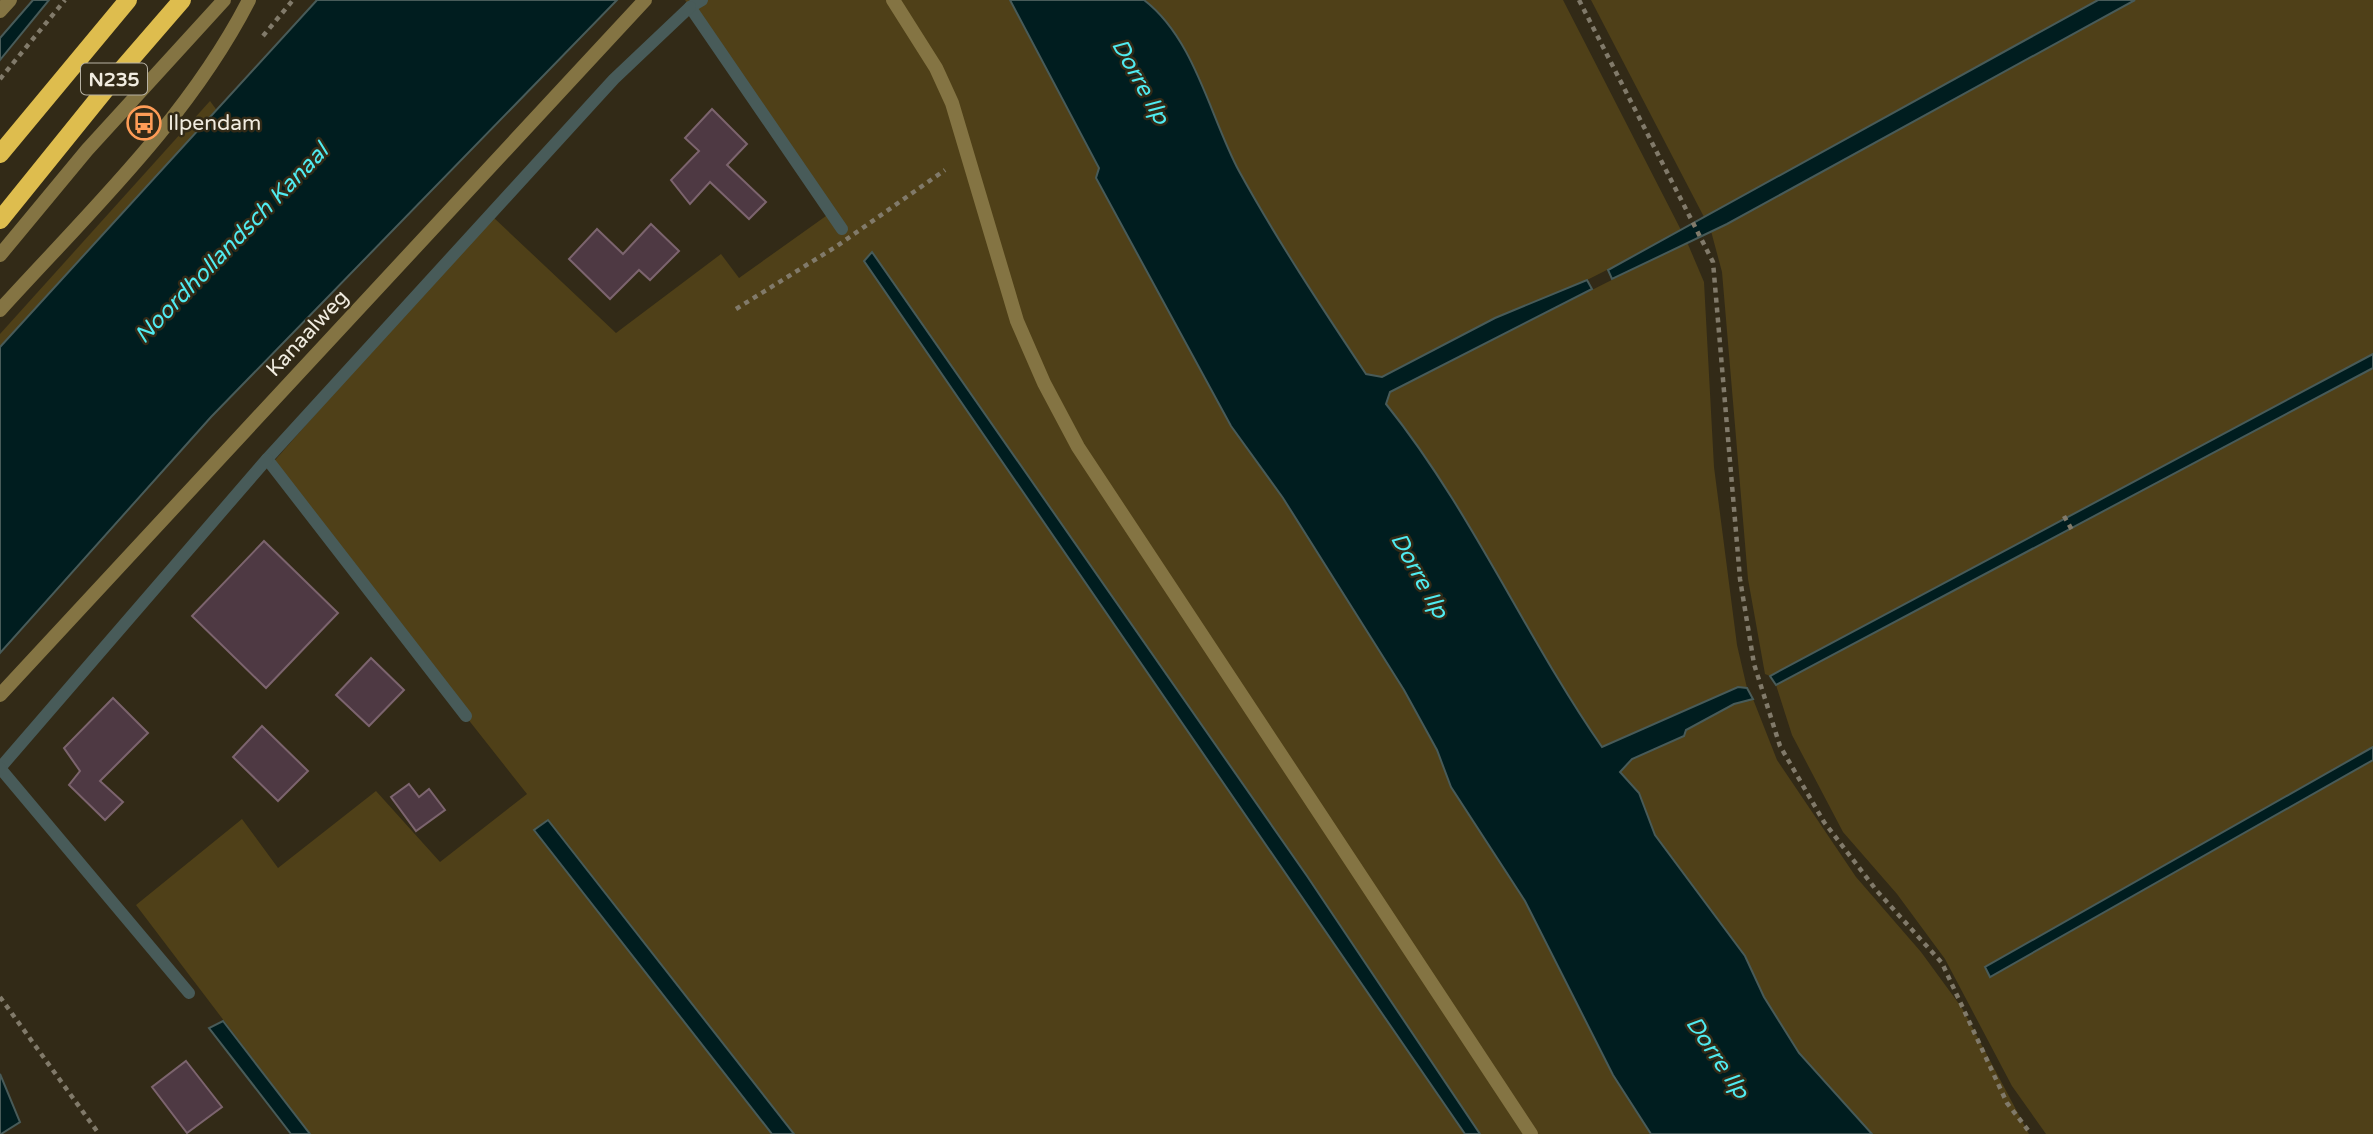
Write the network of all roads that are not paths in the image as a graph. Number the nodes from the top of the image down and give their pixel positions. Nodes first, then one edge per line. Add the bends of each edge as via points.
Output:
1 (10, 0) edge
2 (128, 0) edge
3 (181, 0) edge
4 (224, 0) edge
5 (249, 0) edge
6 (645, 0) edge
7 (893, 0) edge
8 (0, 11) edge
9 (0, 154) edge
10 (0, 220) edge
11 (0, 255) edge
12 (0, 310) edge
13 (0, 695) edge
14 (1531, 1134) edge

1 - 8 street
2 - 9 main road, N235
3 - 10 main road, N235
4 - 11 street via 87,150
5 - 12 street via 208,73
6 - 13 street, Kanaalweg
7 - 14 street via 936,68 968,153 1017,321 1078,447

